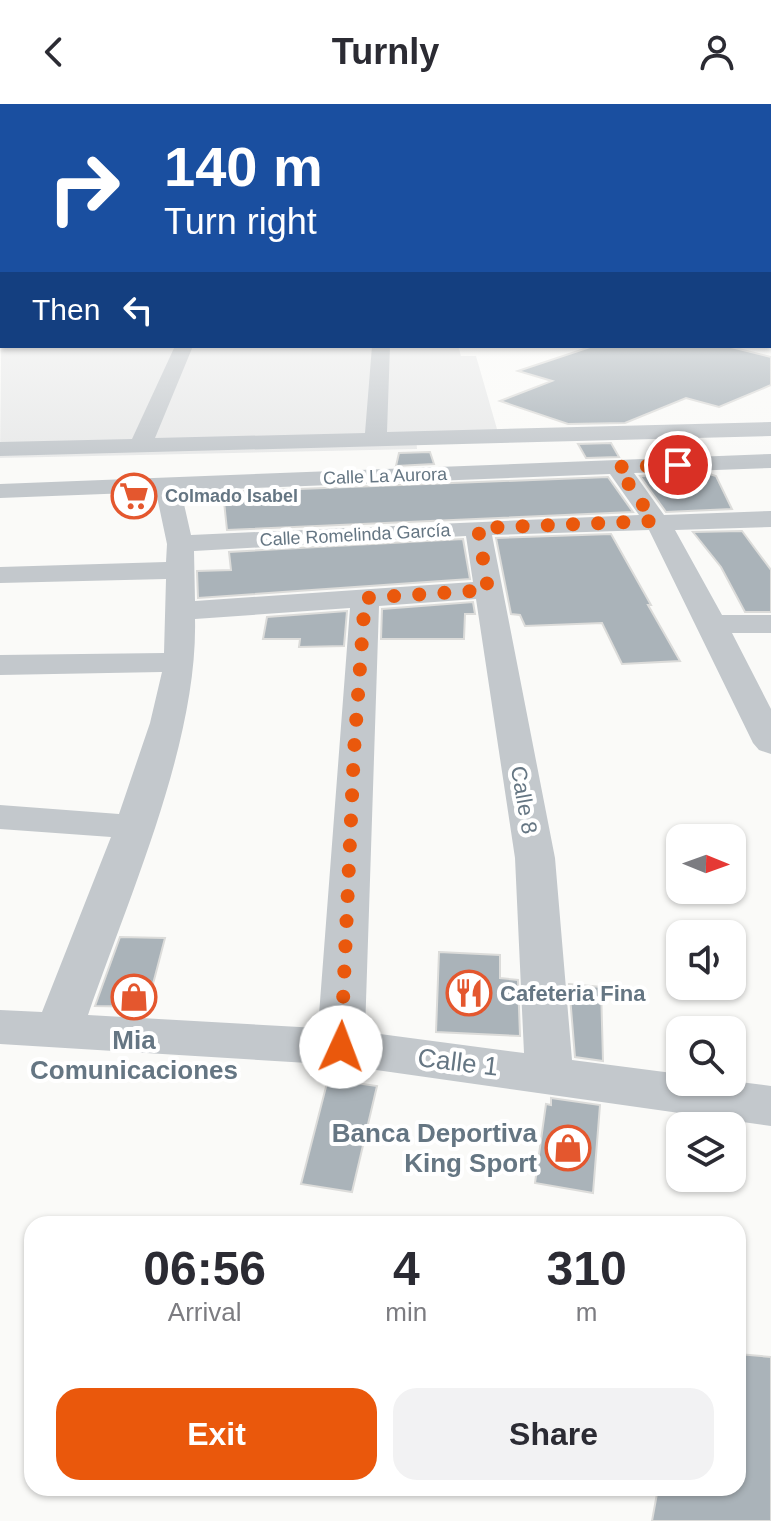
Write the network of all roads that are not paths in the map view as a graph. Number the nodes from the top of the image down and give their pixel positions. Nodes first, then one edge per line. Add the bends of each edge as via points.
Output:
1 (183, 348) edge
2 (381, 348) edge
3 (771, 429) edge
4 (376, 441) junction
5 (140, 447) junction
6 (0, 449) edge
7 (771, 461) edge
8 (617, 467) junction
9 (167, 484) junction
10 (0, 491) edge
11 (771, 519) edge
12 (654, 521) junction
13 (478, 528) junction
14 (181, 557) junction
15 (0, 575) edge
16 (488, 590) junction
17 (365, 598) junction
18 (182, 611) junction
19 (715, 624) junction
20 (771, 624) edge
21 (180, 662) junction
22 (0, 665) edge
23 (763, 707) edge
24 (771, 743) edge
25 (0, 817) edge
26 (134, 827) junction
27 (0, 1027) edge
28 (59, 1030) junction
29 (341, 1047) junction
30 (549, 1074) junction
31 (771, 1106) edge

1 - 5 street
2 - 4 street
3 - 4 street
4 - 5 street
5 - 6 street
7 - 8 street, Calle La Aurora
8 - 9 street, Calle La Aurora
8 - 12 street
9 - 10 street, Calle La Aurora
9 - 14 street
11 - 12 street, Calle Romelinda García
12 - 13 street, Calle Romelinda García
12 - 19 street via 673,545
13 - 14 street, Calle Romelinda García
13 - 16 street, Calle 8
14 - 15 street, Calle Romelinda García
14 - 18 street
16 - 17 street
16 - 30 street, Calle 8 via 535,858
17 - 18 street
17 - 29 street
18 - 21 street
19 - 20 street
19 - 23 street
21 - 22 street
21 - 26 street
23 - 24 street
25 - 26 street
26 - 28 street
27 - 28 street, Calle 1
28 - 29 street, Calle 1
29 - 30 street, Calle 1
30 - 31 street, Calle 1

